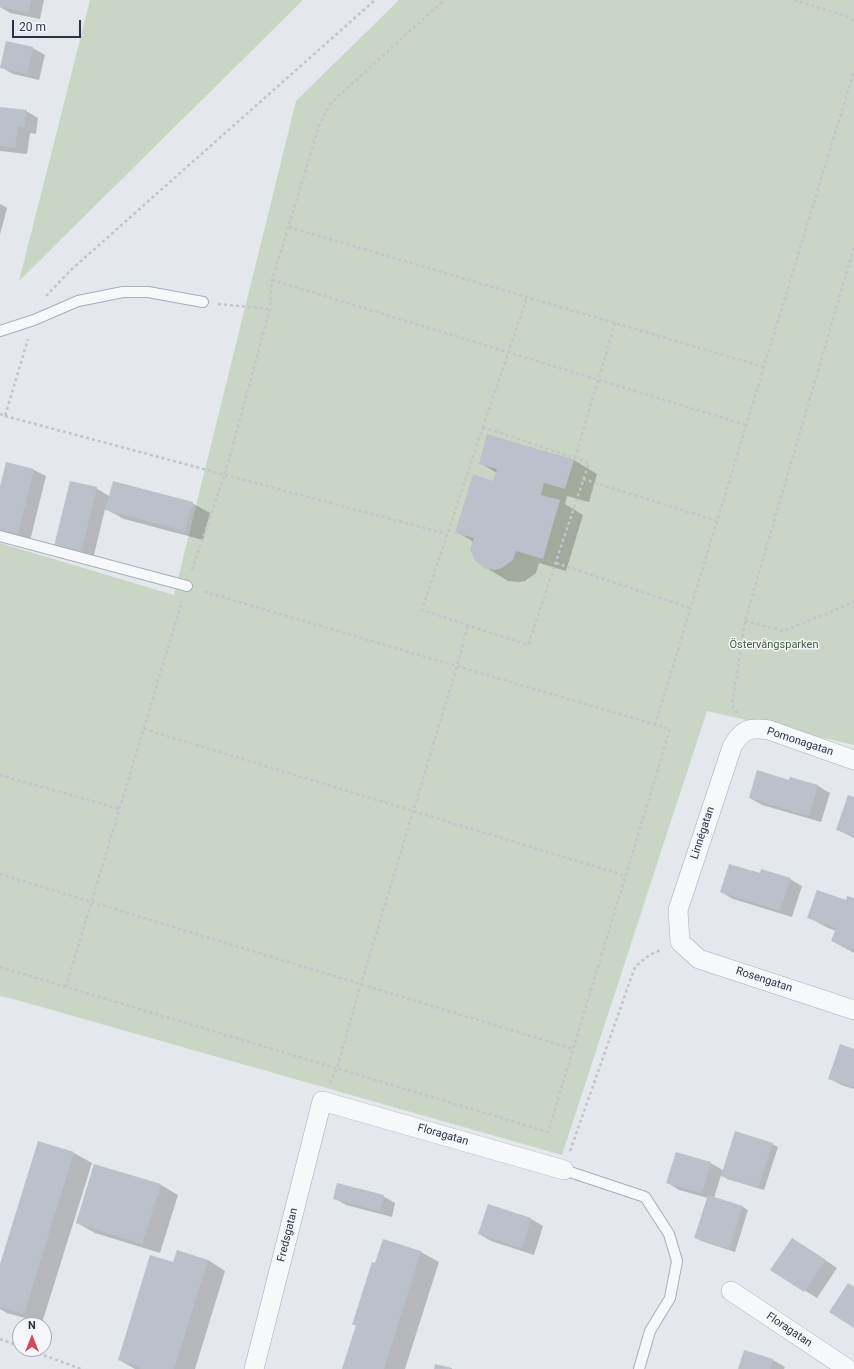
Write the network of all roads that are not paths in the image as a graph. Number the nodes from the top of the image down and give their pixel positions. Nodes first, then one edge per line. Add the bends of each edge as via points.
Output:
1 (203, 302) road end
2 (0, 331) edge
3 (0, 536) edge
4 (187, 586) road end
5 (746, 731) joint
6 (854, 760) edge
7 (680, 942) joint
8 (854, 1010) edge
9 (322, 1101) joint
10 (564, 1170) joint
11 (731, 1291) dead end
12 (254, 1369) edge
13 (639, 1369) edge
14 (848, 1369) edge

1 - 2 lane via 148,292 123,292 78,301
3 - 4 lane
5 - 6 street, Pomonagatan via 757,728 769,730
5 - 7 street, Linnégatan via 738,737 732,747 678,910
7 - 8 street, Rosengatan via 699,959
9 - 10 street, Floragatan
9 - 12 street, Fredsgatan
10 - 13 lane via 645,1197 669,1234 677,1261 670,1298 650,1331
11 - 14 street, Floragatan

